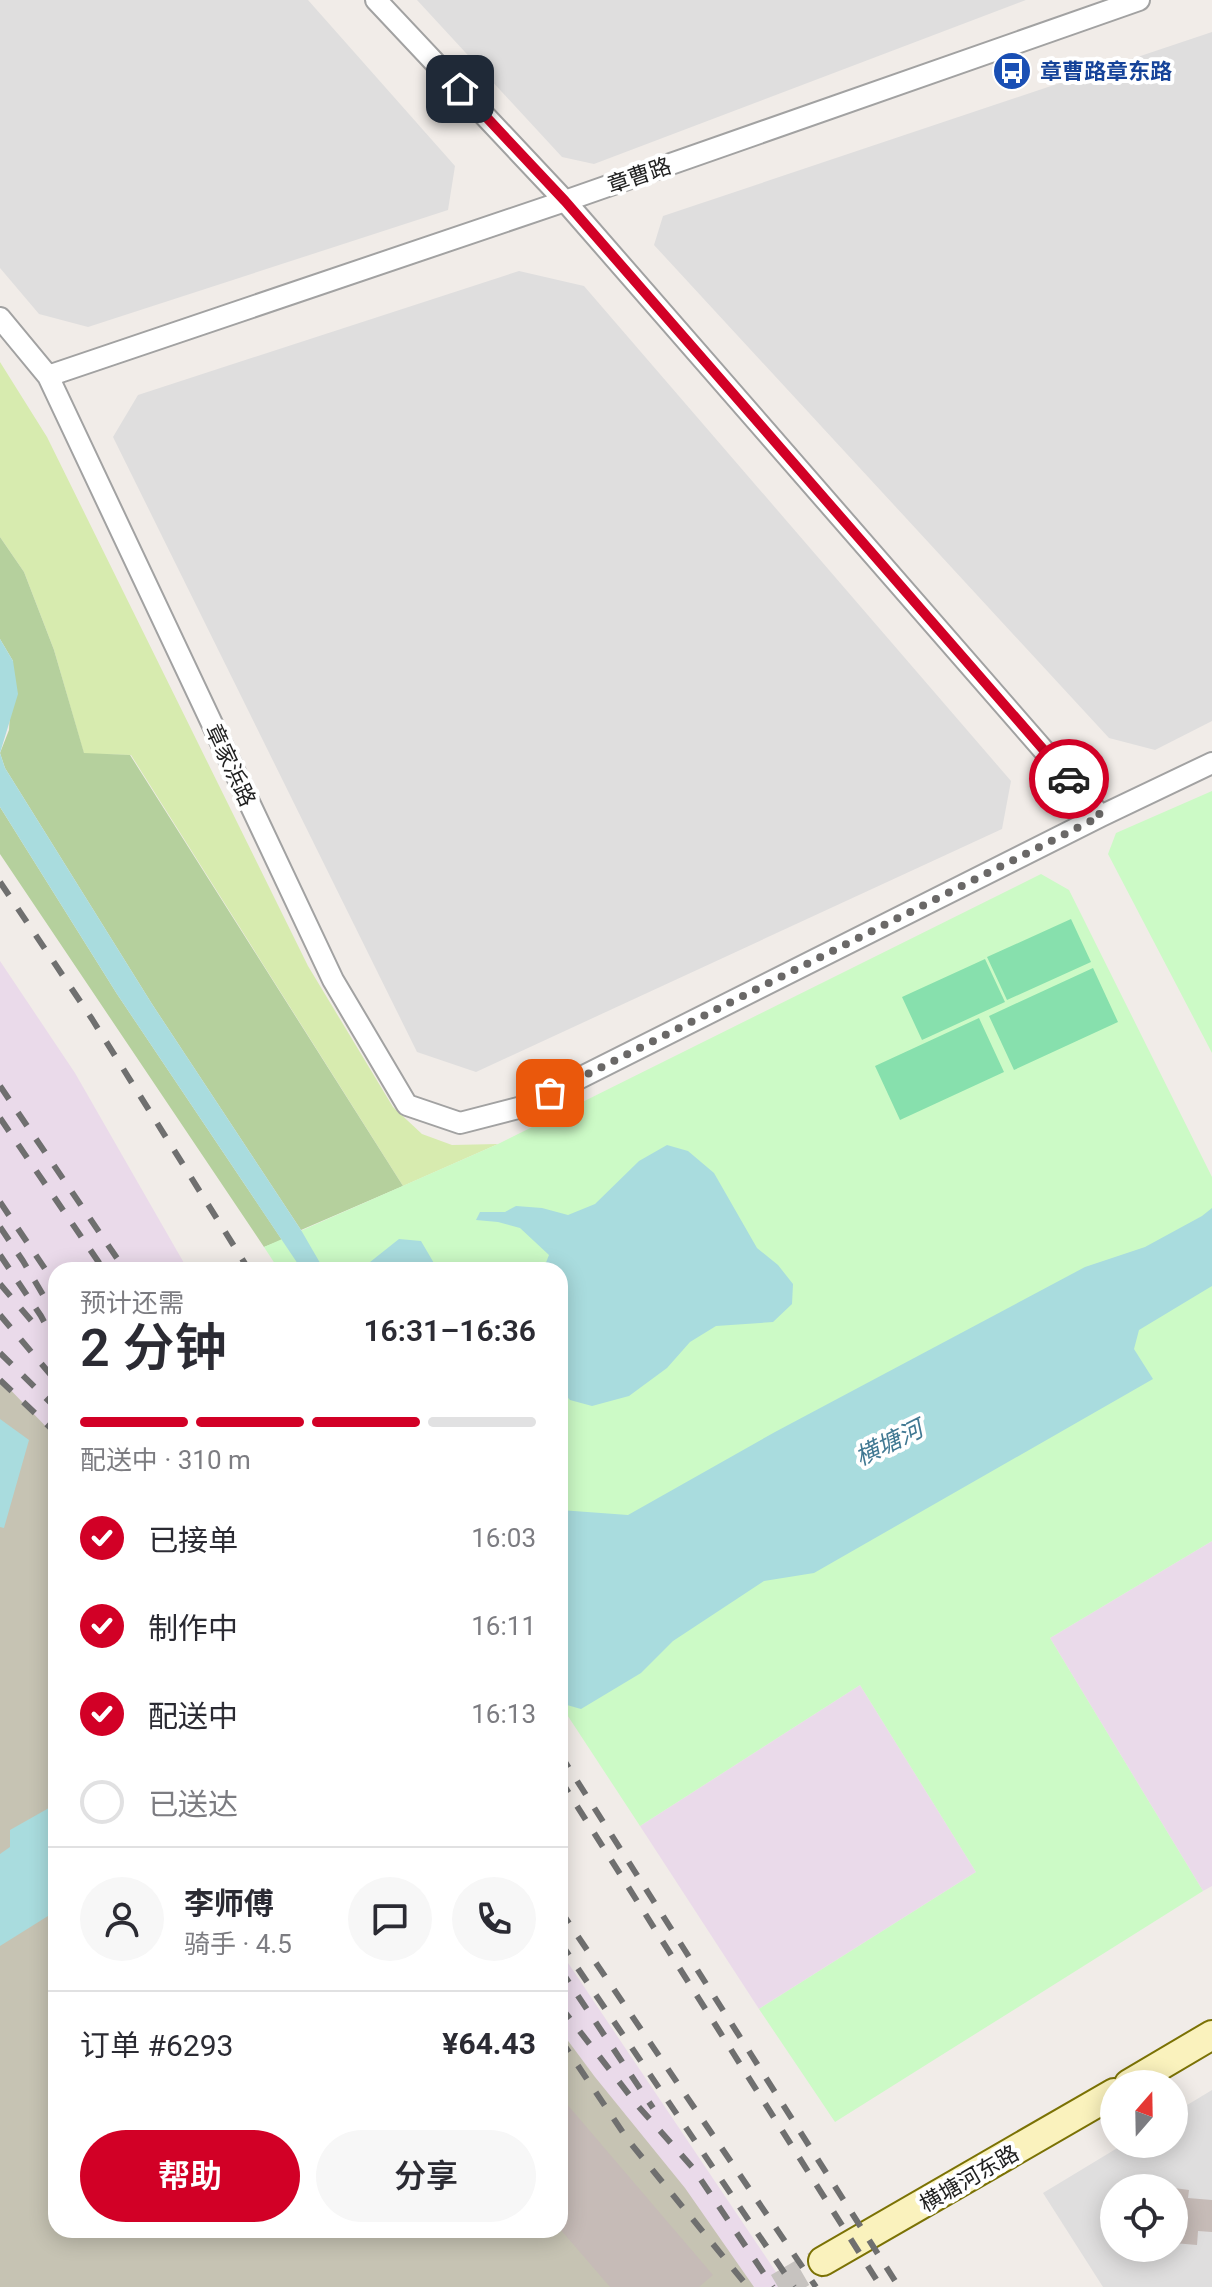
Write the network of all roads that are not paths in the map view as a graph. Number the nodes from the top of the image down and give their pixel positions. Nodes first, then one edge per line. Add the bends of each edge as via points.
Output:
1 (376, 0) edge
2 (1139, 0) edge
3 (565, 201) junction
4 (0, 318) edge
5 (48, 376) junction
6 (1212, 763) edge
7 (1101, 816) junction
8 (1212, 2035) edge
9 (1153, 2070) edge
10 (1100, 2101) edge
11 (823, 2261) tunnel mouth

1 - 3 street
2 - 3 street, 章曹路
3 - 5 street, 章曹路
3 - 7 street
4 - 5 street, 章家浜路
5 - 7 street, 章家浜路 via 333,980 407,1105 460,1123 522,1107
6 - 7 street, 章家浜路
8 - 9 main road
10 - 11 main road, 横塘河东路

